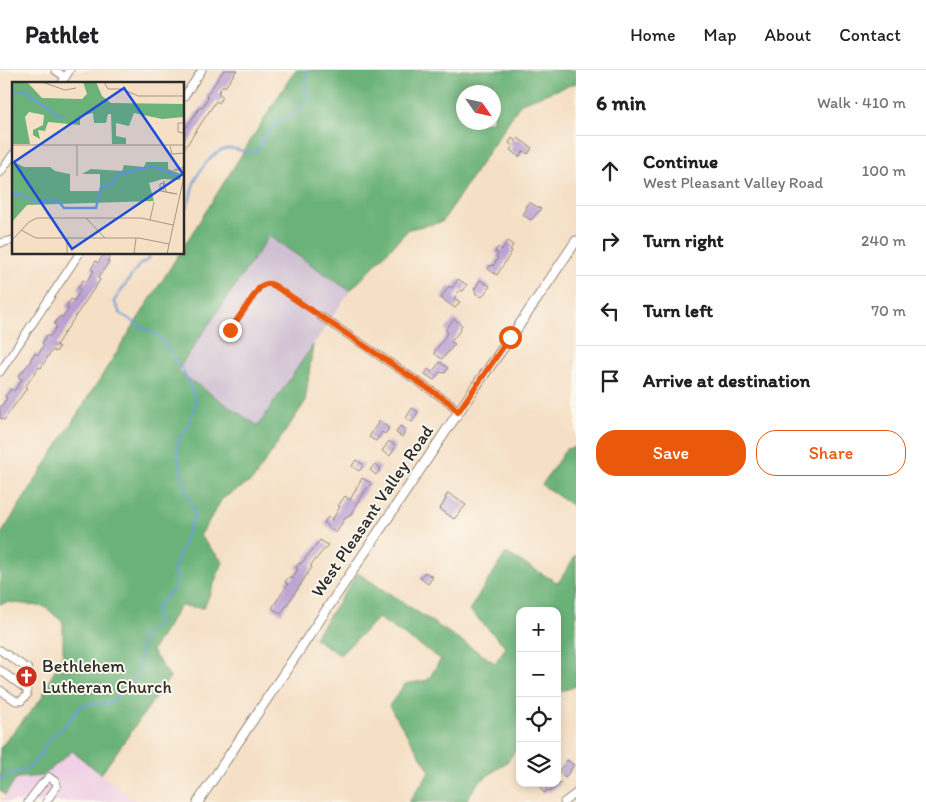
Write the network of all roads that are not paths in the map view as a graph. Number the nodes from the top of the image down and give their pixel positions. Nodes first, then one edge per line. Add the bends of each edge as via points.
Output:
1 (55, 70) edge
2 (70, 70) edge
3 (202, 70) edge
4 (65, 77) junction
5 (62, 82) edge
6 (185, 96) edge
7 (12, 156) edge
8 (0, 173) edge
9 (576, 241) edge
10 (78, 255) edge
11 (320, 316) road end
12 (0, 372) edge
13 (458, 412) junction
14 (0, 650) edge
15 (0, 670) edge
16 (21, 684) junction
17 (0, 690) edge
18 (576, 793) edge
19 (28, 802) edge
20 (46, 802) edge
21 (198, 802) edge
22 (564, 802) edge

1 - 4 street
2 - 4 street
3 - 6 street
4 - 5 street
7 - 8 street
9 - 13 main road, West Pleasant Valley Road
10 - 12 street
11 - 13 street via 450,403
13 - 21 main road, West Pleasant Valley Road
14 - 16 street via 28,669
15 - 16 street
16 - 17 street via 27,690 27,696 21,701
18 - 22 street
19 - 20 street via 49,777 57,786

